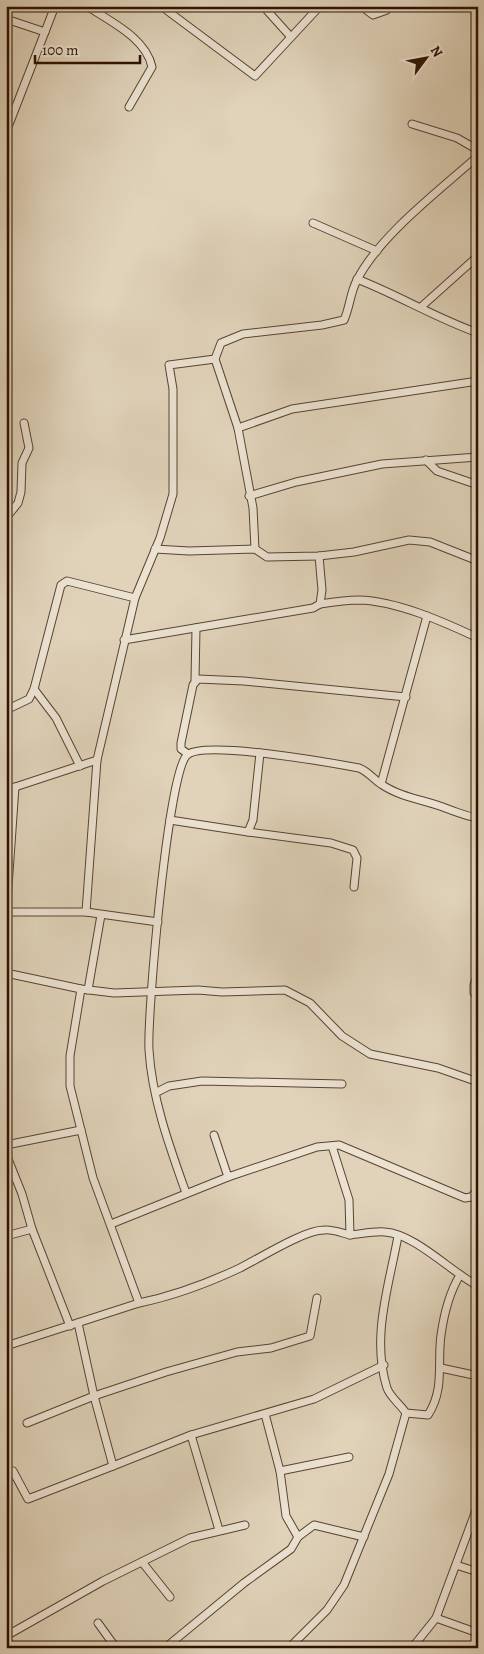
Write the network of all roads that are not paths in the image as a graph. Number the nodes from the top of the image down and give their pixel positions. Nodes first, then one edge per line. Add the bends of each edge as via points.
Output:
1 (55, 6) edge
2 (87, 6) edge
3 (161, 6) edge
4 (263, 6) edge
5 (320, 6) edge
6 (360, 6) edge
7 (389, 6) edge
8 (6, 19) edge
9 (46, 32) junction
10 (290, 36) junction
11 (129, 107) dead end
12 (412, 124) dead end
13 (6, 132) edge
14 (478, 150) edge
15 (478, 156) edge
16 (313, 223) dead end
17 (377, 251) junction
18 (478, 256) edge
19 (357, 279) junction
20 (421, 307) junction
21 (478, 333) edge
22 (216, 359) junction
23 (478, 381) edge
24 (24, 423) dead end
25 (238, 428) junction
26 (478, 457) edge
27 (426, 460) junction
28 (478, 485) edge
29 (249, 496) junction
30 (6, 518) edge
31 (255, 549) junction
32 (156, 550) junction
33 (319, 556) junction
34 (478, 561) edge
35 (135, 598) junction
36 (320, 604) junction
37 (427, 616) junction
38 (196, 628) junction
39 (478, 638) edge
40 (124, 640) junction
41 (195, 681) junction
42 (34, 689) junction
43 (406, 697) junction
44 (6, 710) edge
45 (188, 754) junction
46 (260, 754) junction
47 (97, 760) junction
48 (80, 766) junction
49 (380, 784) junction
50 (15, 787) junction
51 (6, 790) edge
52 (478, 818) edge
53 (170, 820) junction
54 (248, 832) junction
55 (354, 887) dead end
56 (7, 901) edge
57 (7, 912) edge
58 (86, 912) junction
59 (102, 914) junction
60 (158, 922) junction
61 (478, 973) edge
62 (6, 974) edge
63 (85, 990) junction
64 (150, 991) junction
65 (478, 997) edge
66 (478, 1082) edge
67 (342, 1084) dead end
68 (157, 1092) junction
69 (80, 1130) junction
70 (214, 1135) dead end
71 (6, 1145) edge
72 (332, 1146) junction
73 (6, 1154) edge
74 (228, 1177) junction
75 (478, 1190) edge
76 (186, 1193) junction
77 (111, 1224) junction
78 (32, 1229) junction
79 (350, 1234) junction
80 (6, 1236) edge
81 (398, 1236) junction
82 (460, 1275) junction
83 (478, 1286) edge
84 (317, 1298) dead end
85 (139, 1303) junction
86 (78, 1323) junction
87 (70, 1326) junction
88 (6, 1346) edge
89 (384, 1365) junction
90 (442, 1368) junction
91 (478, 1376) edge
92 (94, 1396) junction
93 (406, 1413) junction
94 (265, 1414) junction
95 (27, 1423) dead end
96 (191, 1435) junction
97 (350, 1457) dead end
98 (113, 1466) junction
99 (13, 1471) dead end
100 (280, 1471) junction
101 (478, 1505) edge
102 (245, 1525) dead end
103 (219, 1530) junction
104 (298, 1537) junction
105 (364, 1537) junction
106 (142, 1562) junction
107 (456, 1565) junction
108 (478, 1572) edge
109 (170, 1597) dead end
110 (436, 1618) junction
111 (98, 1623) dead end
112 (478, 1633) edge
113 (6, 1636) edge
114 (6, 1641) edge
115 (10, 1648) edge
116 (116, 1648) edge
117 (165, 1648) edge
118 (289, 1648) edge
119 (412, 1648) edge

1 - 9 street
2 - 11 street via 126,32 149,54 152,67
3 - 10 street via 255,76
4 - 10 street
5 - 10 street
6 - 7 street via 373,15 387,10
8 - 9 street
9 - 13 street
12 - 14 street via 457,138
15 - 17 street
16 - 17 street
17 - 19 street
18 - 20 street
19 - 20 street
19 - 22 street via 344,320 243,334 221,343
20 - 21 street
22 - 25 street
22 - 32 street via 169,365 173,389 173,494
23 - 25 street via 292,409
24 - 30 street via 29,448 22,463 21,492 18,503
25 - 29 street
26 - 27 street
27 - 28 street via 437,471
27 - 29 street via 382,464 296,482
29 - 31 street
31 - 32 street
31 - 33 street via 267,557
32 - 35 street
33 - 34 street via 363,551 410,540 443,546
33 - 36 street
35 - 40 street
35 - 42 street via 67,581 61,585
36 - 37 street via 360,600
36 - 38 street via 305,610
37 - 39 street
37 - 43 street
38 - 40 street
38 - 41 street
40 - 47 street
41 - 43 street via 244,680
41 - 45 street via 181,744 181,749
42 - 44 street via 29,699
42 - 48 street via 56,718
43 - 49 street
45 - 46 street via 206,750
45 - 53 street via 177,775
46 - 49 street via 359,768 369,772
46 - 54 street via 253,820
47 - 48 street
47 - 58 street
48 - 50 street
49 - 52 street via 458,815
50 - 51 street
50 - 56 street
53 - 54 street
53 - 60 street
54 - 55 street via 331,843 353,850 357,858
56 - 57 street
57 - 58 street
57 - 62 street
58 - 59 street
59 - 60 street
59 - 63 street
60 - 64 street
61 - 65 street via 474,985 474,993
62 - 63 street
63 - 64 street via 114,993
63 - 69 street via 70,1056 70,1086
64 - 66 street via 285,990 310,1003 342,1036 370,1054 438,1068
64 - 68 street via 149,1051
67 - 68 street via 202,1081 168,1086
68 - 76 street via 168,1143
69 - 71 street
69 - 77 street via 93,1178
70 - 74 street
72 - 74 street via 317,1147
72 - 75 street via 339,1145 465,1198
72 - 79 street via 349,1200
73 - 78 street
74 - 76 street
76 - 77 street
77 - 85 street
78 - 80 street
78 - 87 street
79 - 81 street via 386,1232
79 - 85 street via 323,1229 214,1278
81 - 82 street
81 - 89 street via 383,1302 381,1344
82 - 83 street
82 - 90 street via 451,1290 441,1336
84 - 92 street via 310,1336 271,1348 237,1352
85 - 86 street
86 - 87 street
86 - 92 street
87 - 88 street
89 - 93 street via 388,1390
89 - 94 street via 314,1399
90 - 91 street
90 - 93 street via 436,1402 428,1415
92 - 95 street
92 - 98 street
93 - 105 street via 389,1474
94 - 96 street
94 - 100 street
96 - 98 street
96 - 103 street
97 - 100 street
98 - 99 street via 28,1499
100 - 104 street via 286,1516
101 - 107 street
102 - 103 street
103 - 106 street via 190,1538
104 - 105 street via 314,1525
104 - 117 street via 291,1549
105 - 118 street via 344,1585 327,1610
106 - 109 street
106 - 113 street
107 - 108 street
107 - 110 street
110 - 112 street
110 - 119 street
111 - 116 street
114 - 115 main road

